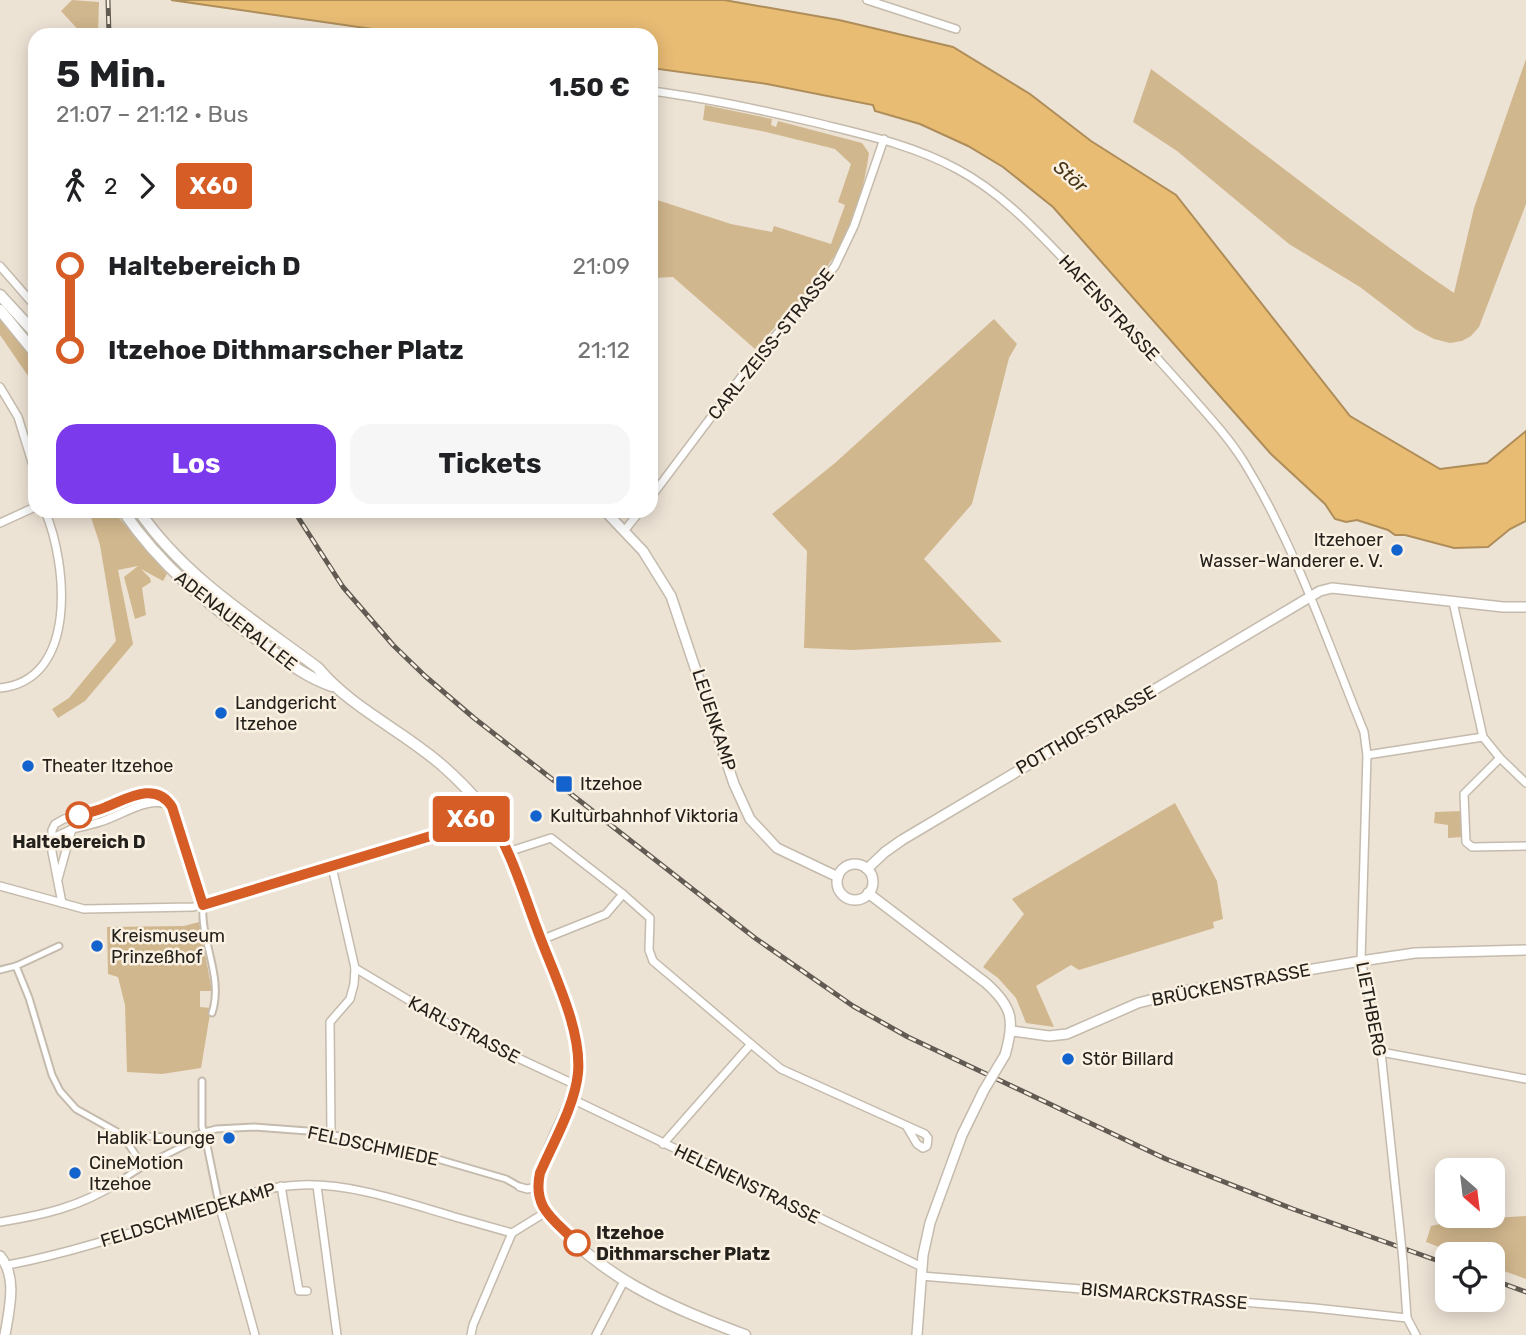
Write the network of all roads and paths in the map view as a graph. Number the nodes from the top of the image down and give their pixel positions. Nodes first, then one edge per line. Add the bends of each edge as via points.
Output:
1 (867, 0) edge
2 (956, 29) dead end
3 (658, 92) edge
4 (884, 139) junction
5 (0, 266) edge
6 (0, 295) edge
7 (28, 298) edge
8 (0, 310) edge
9 (28, 325) edge
10 (28, 344) edge
11 (0, 387) edge
12 (28, 449) edge
13 (658, 488) edge
14 (28, 510) edge
15 (48, 518) edge
16 (129, 518) edge
17 (144, 518) edge
18 (612, 518) edge
19 (634, 518) edge
20 (0, 523) edge
21 (625, 530) junction
22 (1309, 597) junction
23 (1453, 602) junction
24 (1526, 607) edge
25 (333, 686) junction
26 (0, 688) edge
27 (1483, 737) junction
28 (1367, 755) junction
29 (1500, 758) junction
30 (1526, 783) edge
31 (172, 807) junction
32 (485, 811) junction
33 (72, 829) junction
34 (51, 839) junction
35 (1526, 846) edge
36 (508, 852) junction
37 (331, 867) junction
38 (867, 869) junction
39 (838, 877) junction
40 (57, 883) junction
41 (0, 886) edge
42 (869, 893) junction
43 (623, 894) junction
44 (62, 903) junction
45 (203, 905) junction
46 (541, 940) junction
47 (59, 946) dead end
48 (1526, 950) edge
49 (1361, 961) junction
50 (16, 966) junction
51 (355, 968) junction
52 (0, 971) edge
53 (212, 1013) dead end
54 (1012, 1031) junction
55 (751, 1044) junction
56 (1381, 1052) junction
57 (1526, 1079) edge
58 (202, 1081) dead end
59 (576, 1085) junction
60 (572, 1098) junction
61 (907, 1127) dead end
62 (206, 1131) junction
63 (331, 1134) junction
64 (128, 1138) junction
65 (663, 1143) junction
66 (143, 1166) junction
67 (117, 1183) joint
68 (281, 1186) junction
69 (317, 1186) junction
70 (520, 1187) joint
71 (538, 1187) junction
72 (219, 1203) junction
73 (546, 1212) junction
74 (0, 1222) edge
75 (512, 1233) junction
76 (0, 1256) edge
77 (8, 1265) junction
78 (922, 1271) junction
79 (624, 1281) junction
80 (307, 1291) dead end
81 (1408, 1318) junction
82 (5, 1335) edge
83 (255, 1335) edge
84 (337, 1335) edge
85 (471, 1335) edge
86 (596, 1335) edge
87 (745, 1335) edge
88 (917, 1335) edge
89 (1416, 1335) edge

1 - 2 street
3 - 4 street, HAFENSTRASSE
4 - 13 street, CARL-ZEISS-STRASSE via 855,226 835,266 748,368
4 - 22 street, HAFENSTRASSE via 943,162 995,193 1101,297 1242,458
5 - 7 street
6 - 9 main road
8 - 10 main road
11 - 12 street via 18,417
14 - 20 street
15 - 26 street via 59,572 59,633 39,670 23,682
16 - 25 main road, ADENAUERALLEE via 177,577 312,679
17 - 25 main road, ADENAUERALLEE via 188,570 318,668
18 - 21 street, LEUENKAMP
19 - 21 street
21 - 39 street, LEUENKAMP via 671,596 750,819 777,848
22 - 23 street, POTTHOFSTRASSE via 1332,588
22 - 28 street, HAFENSTRASSE via 1364,732
22 - 38 street, POTTHOFSTRASSE via 902,840
23 - 24 street, POTTHOFSTRASSE
23 - 27 street
25 - 32 main road, ADENAUERALLEE via 435,759
27 - 28 street
27 - 29 street
28 - 49 street, LIETHBERG
29 - 30 street
29 - 35 street via 1464,794 1465,842 1472,847
31 - 33 street via 156,803
31 - 34 street via 162,795 133,795 58,821
31 - 45 street
32 - 36 main road, ADENAUERALLEE
32 - 37 street via 444,832
33 - 34 street
33 - 40 street
34 - 40 street
36 - 43 street via 547,838 556,841
36 - 46 main road, ADENAUERALLEE
37 - 45 street
37 - 51 street
38 - 39 street via 850,864
38 - 42 street via 873,881
39 - 42 street, LEUENKAMP via 841,892 849,898 860,899
40 - 44 street
41 - 44 street
42 - 54 street, LEUENKAMP via 995,991 1009,1011
43 - 46 street via 606,914
43 - 55 street via 650,918 653,961
44 - 45 street via 84,909
45 - 53 street via 203,928 215,981
46 - 59 main road, ADENAUERALLEE via 574,1032 579,1061
47 - 50 street
48 - 49 street, BRÜCKENSTRASSE via 1415,953
49 - 54 street, BRÜCKENSTRASSE via 1189,990 1138,1003 1067,1034
49 - 56 street, LIETHBERG
50 - 52 street
50 - 64 street via 60,1091 76,1109
51 - 59 street, KARLSTRASSE via 462,1032
51 - 63 street via 350,999 330,1022
54 - 78 street, bridge via 1005,1055 962,1135 925,1241
55 - 61 street via 782,1069
55 - 65 street
56 - 57 street
56 - 81 street, LIETHBERG, bridge
58 - 62 street via 202,1127
59 - 60 main road, ADENAUERALLEE
60 - 65 street, HELENENSTRASSE
60 - 71 main road, ADENAUERALLEE
62 - 63 street, FELDSCHMIEDE via 254,1127
62 - 64 street, FELDSCHMIEDE via 189,1137
62 - 66 street, FELDSCHMIEDE
62 - 72 street
63 - 70 street, FELDSCHMIEDE via 434,1158
64 - 66 street
65 - 78 street, HELENENSTRASSE
66 - 67 street, FELDSCHMIEDE
67 - 74 street via 65,1210
68 - 69 street, FELDSCHMIEDEKAMP
68 - 72 street, FELDSCHMIEDEKAMP
68 - 80 street via 299,1291
69 - 75 street, FELDSCHMIEDEKAMP via 354,1190
69 - 84 street
70 - 71 street, FELDSCHMIEDE
71 - 73 main road
72 - 77 street, FELDSCHMIEDEKAMP via 81,1248
72 - 83 street
73 - 75 street
73 - 79 main road
75 - 85 street
76 - 77 street
77 - 82 street
78 - 81 street, BISMARCKSTRASSE
78 - 88 street
79 - 86 street
79 - 87 main road via 677,1310
81 - 89 street, LIETHBERG

